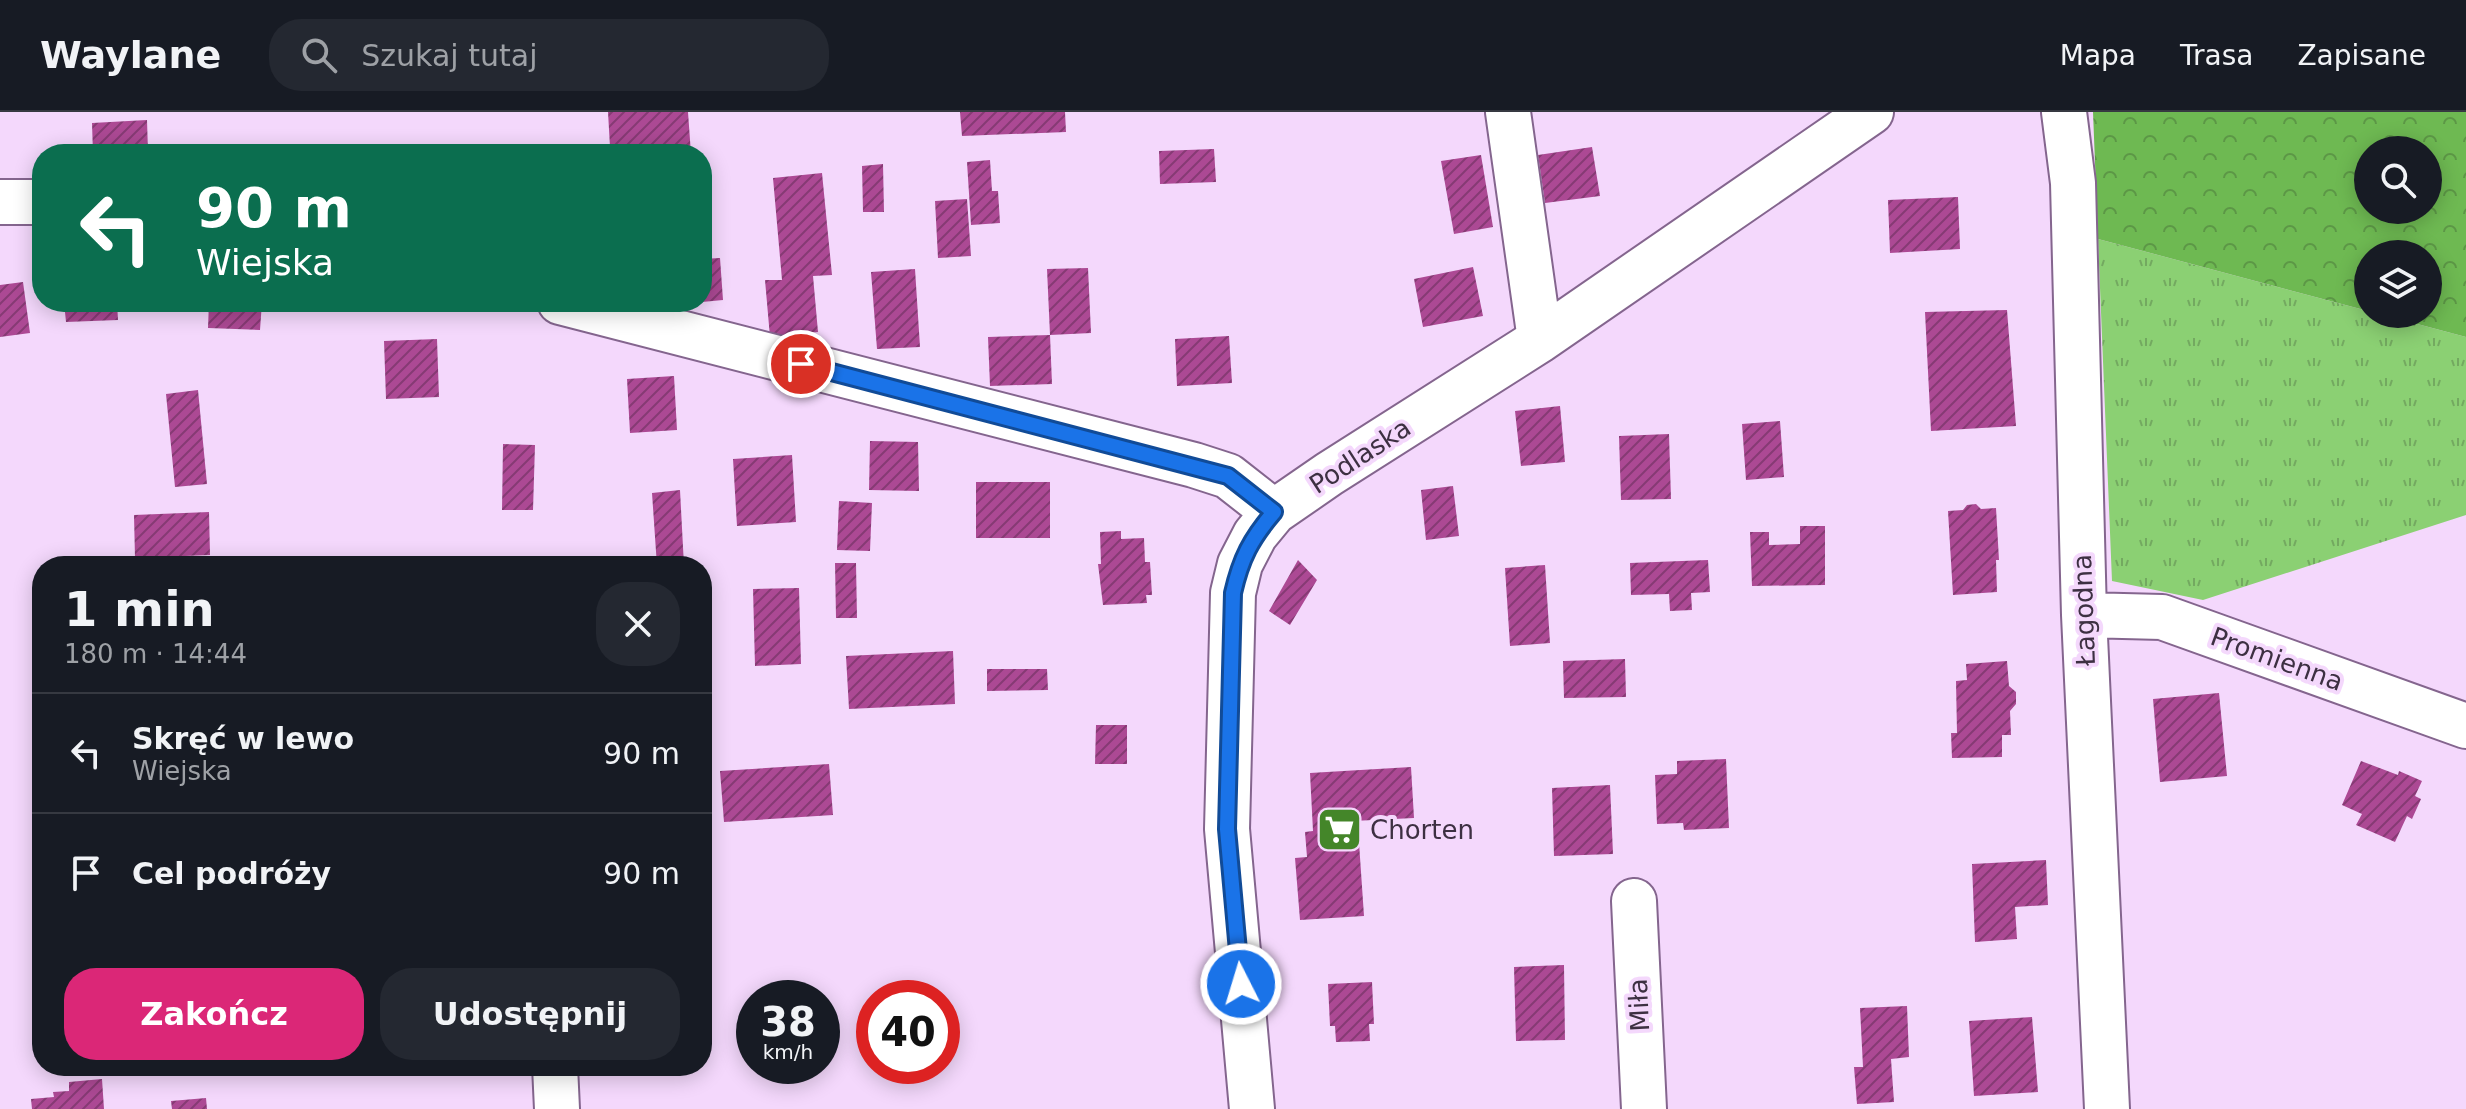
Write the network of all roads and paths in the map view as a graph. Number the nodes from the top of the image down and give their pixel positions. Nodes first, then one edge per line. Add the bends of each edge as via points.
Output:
1 (1508, 112) edge
2 (1871, 112) edge
3 (2064, 112) edge
4 (0, 202) edge
5 (32, 202) edge
6 (599, 312) edge
7 (1540, 340) junction
8 (1274, 512) junction
9 (2084, 615) junction
10 (2466, 726) edge
11 (1634, 901) dead end
12 (555, 1076) edge
13 (557, 1109) edge
14 (1252, 1109) edge
15 (1644, 1109) edge
16 (2107, 1109) edge

1 - 7 street
2 - 7 street, Podlaska
3 - 9 street, Łagodna via 2073,183
4 - 5 street
6 - 8 street via 1194,465 1228,476
7 - 8 street, Podlaska
8 - 14 street, Podlaska via 1240,564 1231,628 1227,829
9 - 10 street, Promienna via 2162,617
9 - 16 street, Łagodna
11 - 15 street, Miła
12 - 13 street

